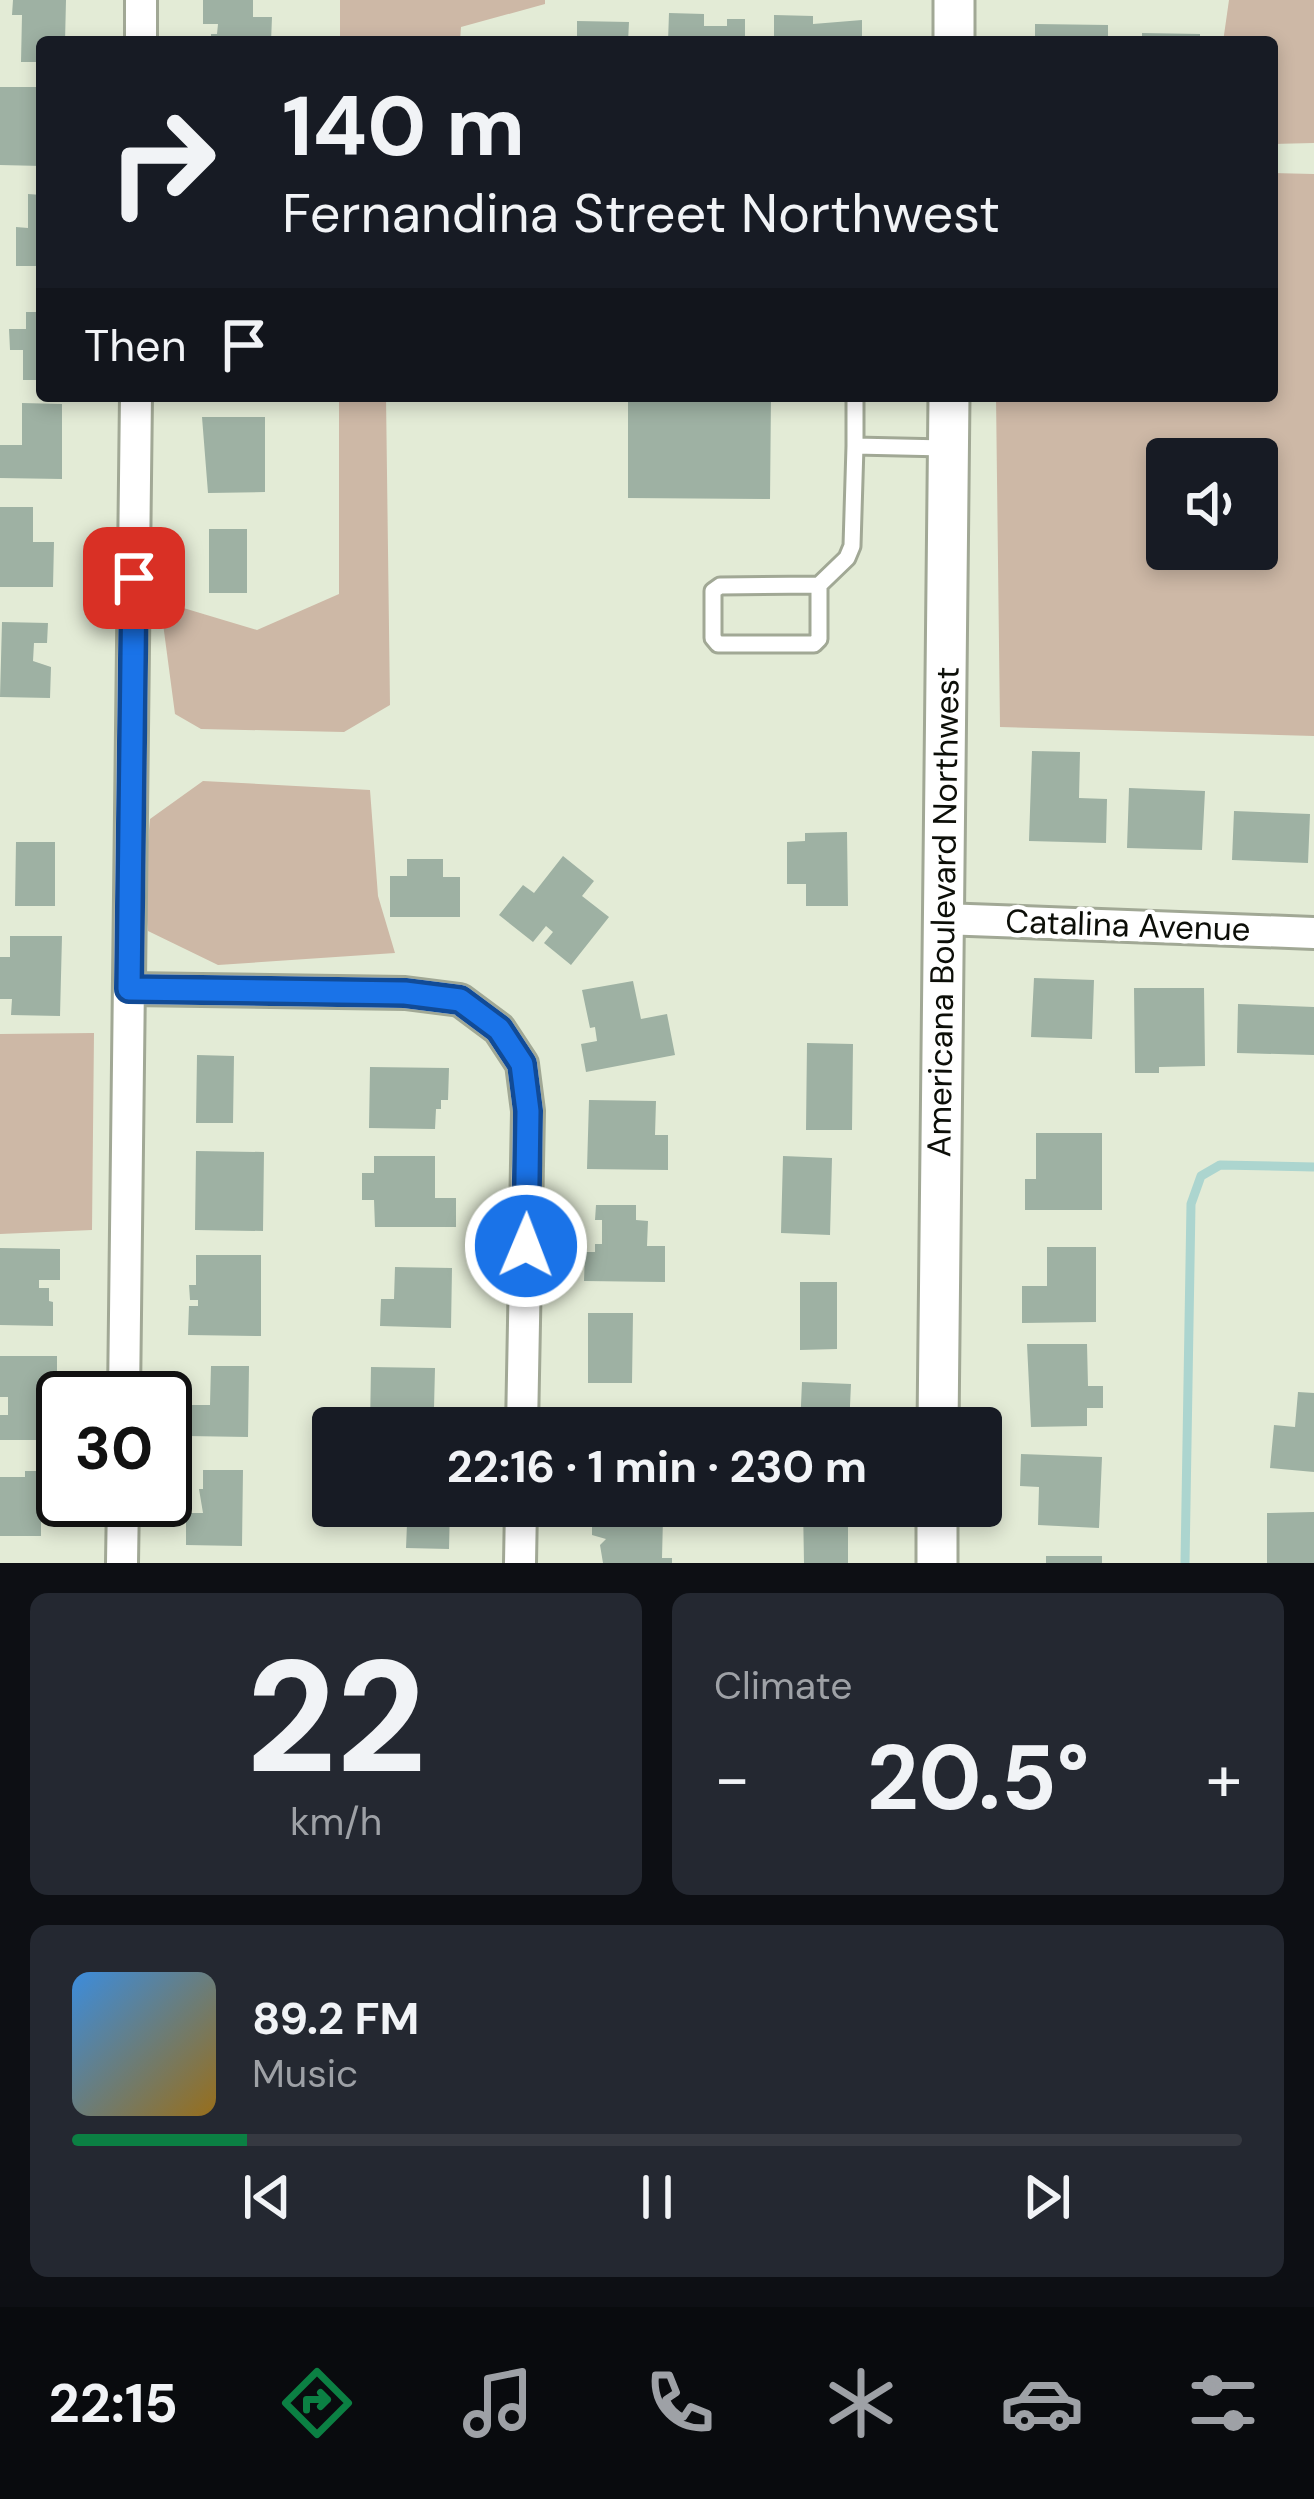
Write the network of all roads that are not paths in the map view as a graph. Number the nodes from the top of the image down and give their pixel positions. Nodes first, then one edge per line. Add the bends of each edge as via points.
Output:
1 (141, 0) edge
2 (954, 0) edge
3 (141, 36) edge
4 (954, 36) edge
5 (136, 402) edge
6 (855, 402) edge
7 (949, 402) edge
8 (855, 446) junction
9 (948, 448) junction
10 (819, 585) junction
11 (942, 919) junction
12 (1314, 932) edge
13 (129, 989) junction
14 (124, 1371) edge
15 (522, 1407) edge
16 (938, 1407) edge
17 (122, 1527) edge
18 (521, 1527) edge
19 (938, 1527) edge
20 (122, 1563) edge
21 (520, 1563) edge
22 (937, 1563) edge

1 - 3 street
2 - 4 street
5 - 13 street
6 - 8 lane
7 - 9 street, Americana Boulevard Northwest
8 - 9 lane
8 - 10 lane via 852,546
9 - 11 street, Americana Boulevard Northwest
10 - 10 lane via 720,586 713,591 713,638 814,644
11 - 12 street, Catalina Avenue
11 - 16 street, Americana Boulevard Northwest
13 - 14 street
13 - 15 street via 405,993 460,1000 499,1029 522,1064 528,1111
17 - 20 street
18 - 21 street
19 - 22 street

